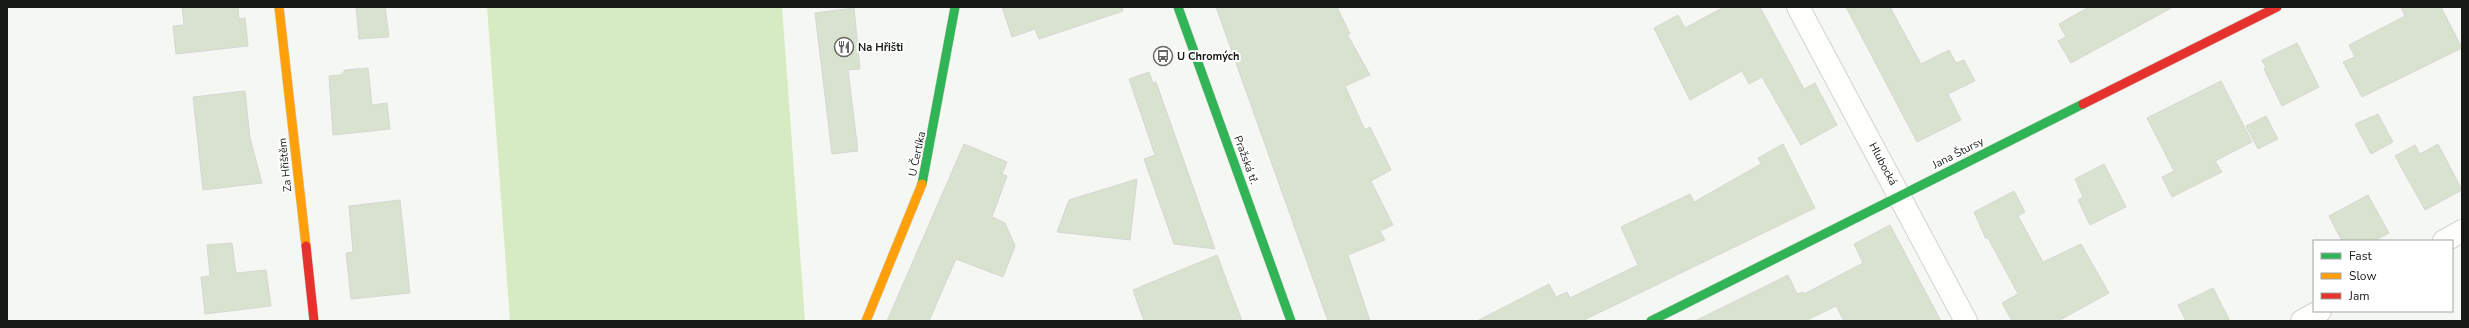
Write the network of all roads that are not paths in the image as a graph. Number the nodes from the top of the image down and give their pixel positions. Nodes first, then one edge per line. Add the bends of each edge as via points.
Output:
1 (279, 7) edge
2 (955, 7) edge
3 (1178, 7) edge
4 (1798, 7) edge
5 (2277, 7) edge
6 (1900, 195) junction
7 (2462, 231) edge
8 (2446, 240) edge
9 (2318, 312) edge
10 (314, 321) edge
11 (866, 321) edge
12 (1291, 321) edge
13 (1651, 321) edge
14 (1966, 321) edge
15 (2302, 321) edge

1 - 10 street, Za Hřištěm
2 - 11 street, U Čertíka via 925,177
3 - 12 street, Pražská tř.
4 - 6 street, Hlubocká
5 - 6 street, Jana Štursy
6 - 13 street, Jana Štursy
6 - 14 street, Hlubocká
7 - 8 street
9 - 15 street

